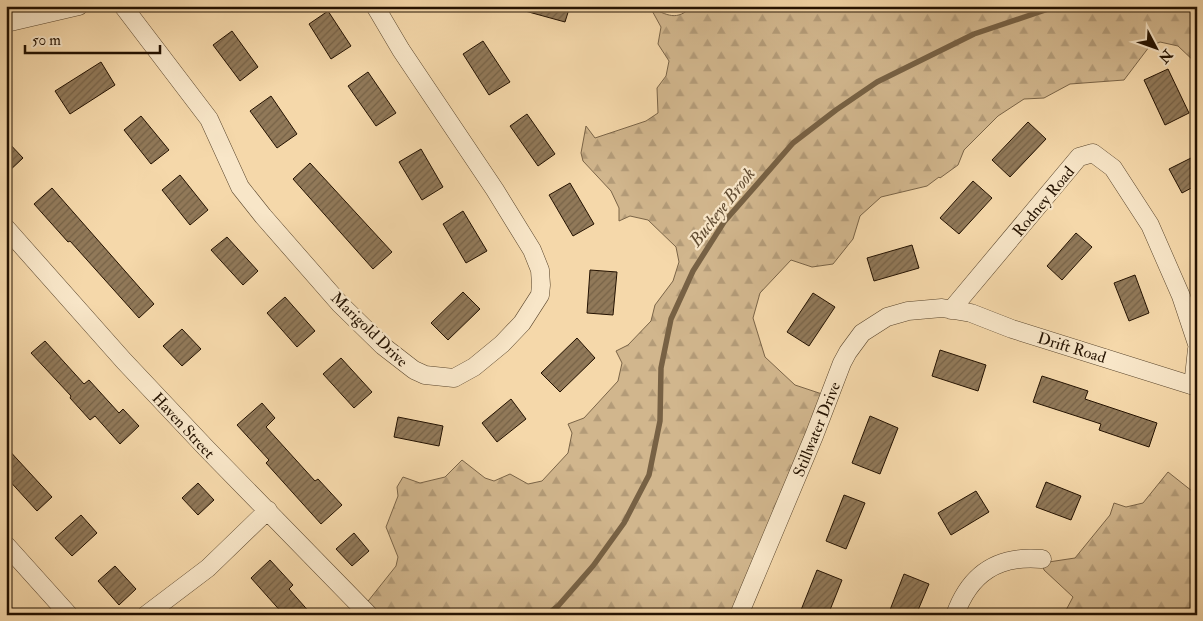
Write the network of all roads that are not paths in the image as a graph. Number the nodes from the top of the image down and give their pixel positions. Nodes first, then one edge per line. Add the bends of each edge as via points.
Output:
1 (79, 6) edge
2 (123, 6) edge
3 (375, 6) edge
4 (58, 9) edge
5 (6, 23) edge
6 (6, 228) edge
7 (951, 310) junction
8 (1197, 344) edge
9 (1197, 349) edge
10 (1195, 386) edge
11 (268, 510) junction
12 (6, 544) edge
13 (1042, 559) dead end
14 (70, 615) edge
15 (146, 615) edge
16 (369, 615) edge
17 (739, 615) edge
18 (955, 615) edge

1 - 4 street
2 - 3 street, Marigold Drive via 209,119 240,187 340,304 383,346 414,370 425,375 454,378 474,367 502,344 530,314 540,295 540,270 532,250 495,190
4 - 5 street
6 - 11 street, Haven Street via 124,361
7 - 8 street, Rodney Road via 1079,158 1093,153 1113,168 1150,225 1181,296
7 - 10 street, Drift Road via 971,313 1012,329
7 - 17 street, Stillwater Drive via 931,308 887,317 862,332 851,347
9 - 10 street
11 - 15 street via 208,568
11 - 16 street, Haven Street
12 - 14 street
13 - 18 street via 1013,559 996,564 976,579

